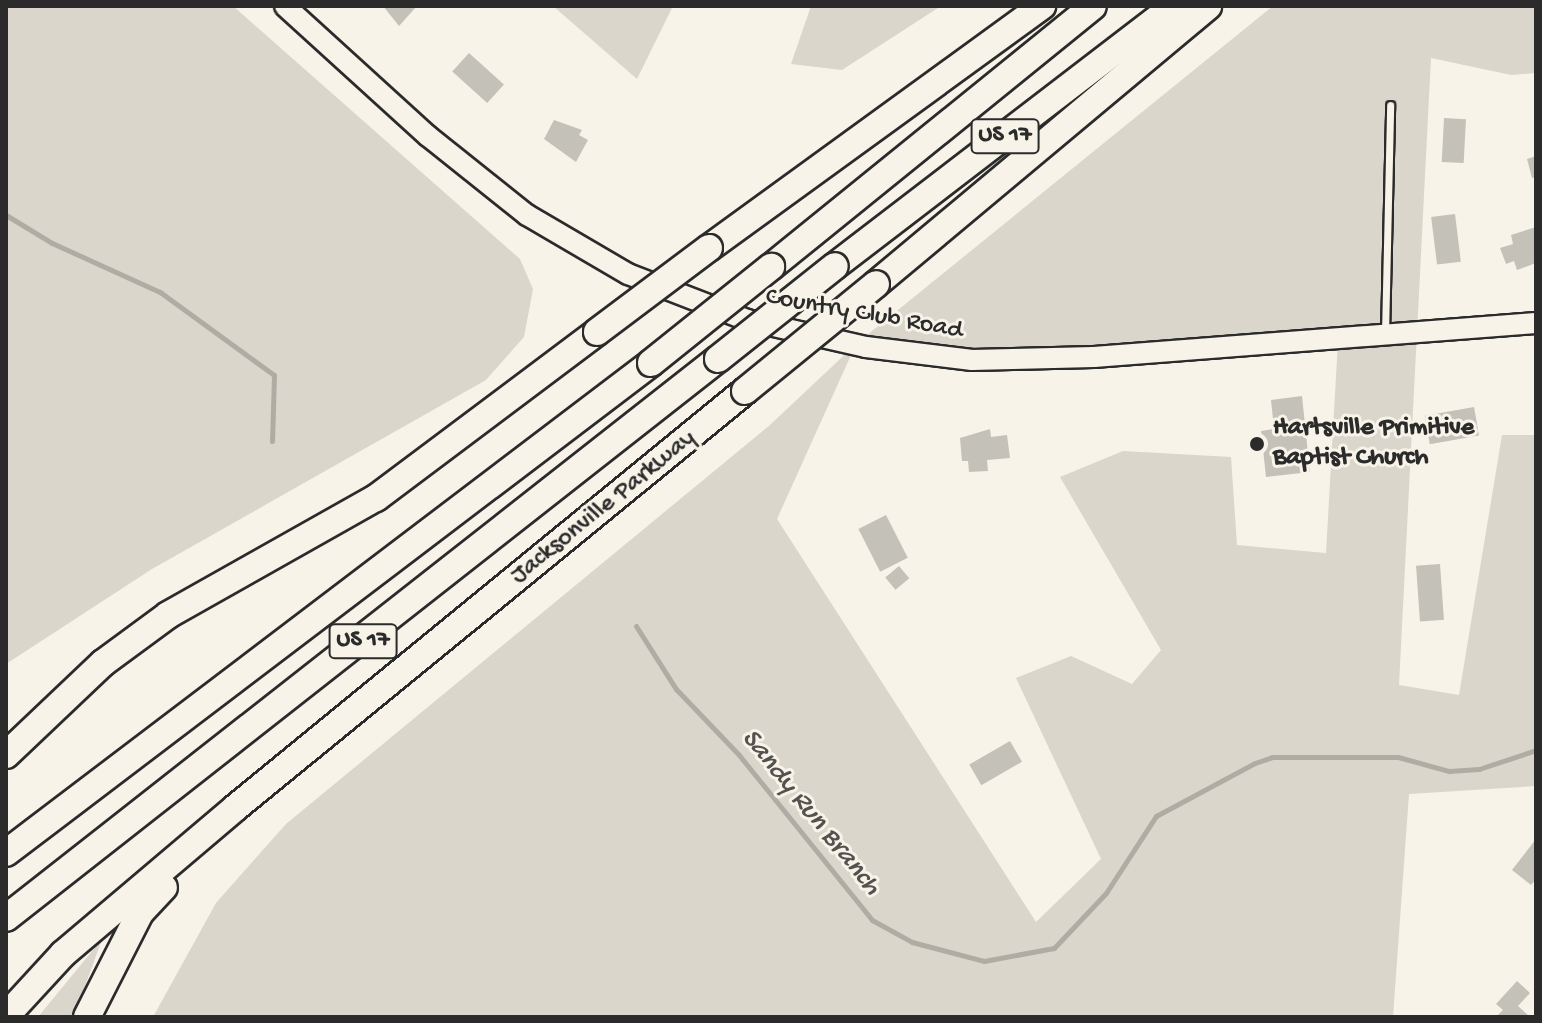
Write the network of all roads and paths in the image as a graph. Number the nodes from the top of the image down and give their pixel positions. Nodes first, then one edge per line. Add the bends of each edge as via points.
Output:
1 (285, 6) edge
2 (1042, 6) edge
3 (1093, 6) edge
4 (1174, 6) edge
5 (1208, 6) edge
6 (1390, 105) dead end
7 (1536, 323) edge
8 (1385, 336) junction
9 (6, 755) edge
10 (235, 808) junction
11 (6, 853) edge
12 (6, 918) edge
13 (6, 1016) edge
14 (87, 1017) edge

1 - 8 main road, Country Club Road via 428,136 527,215 628,274 747,320 866,347 972,360 1108,357
2 - 9 highway, bridge via 376,498 168,615 103,663
3 - 11 highway, US 17, bridge via 651,363
4 - 12 highway, US 17, bridge
5 - 10 highway, Jacksonville Parkway, bridge
6 - 8 lane
7 - 8 main road, Country Club Road
10 - 13 highway, Jacksonville Parkway via 63,954
10 - 14 highway via 140,913

